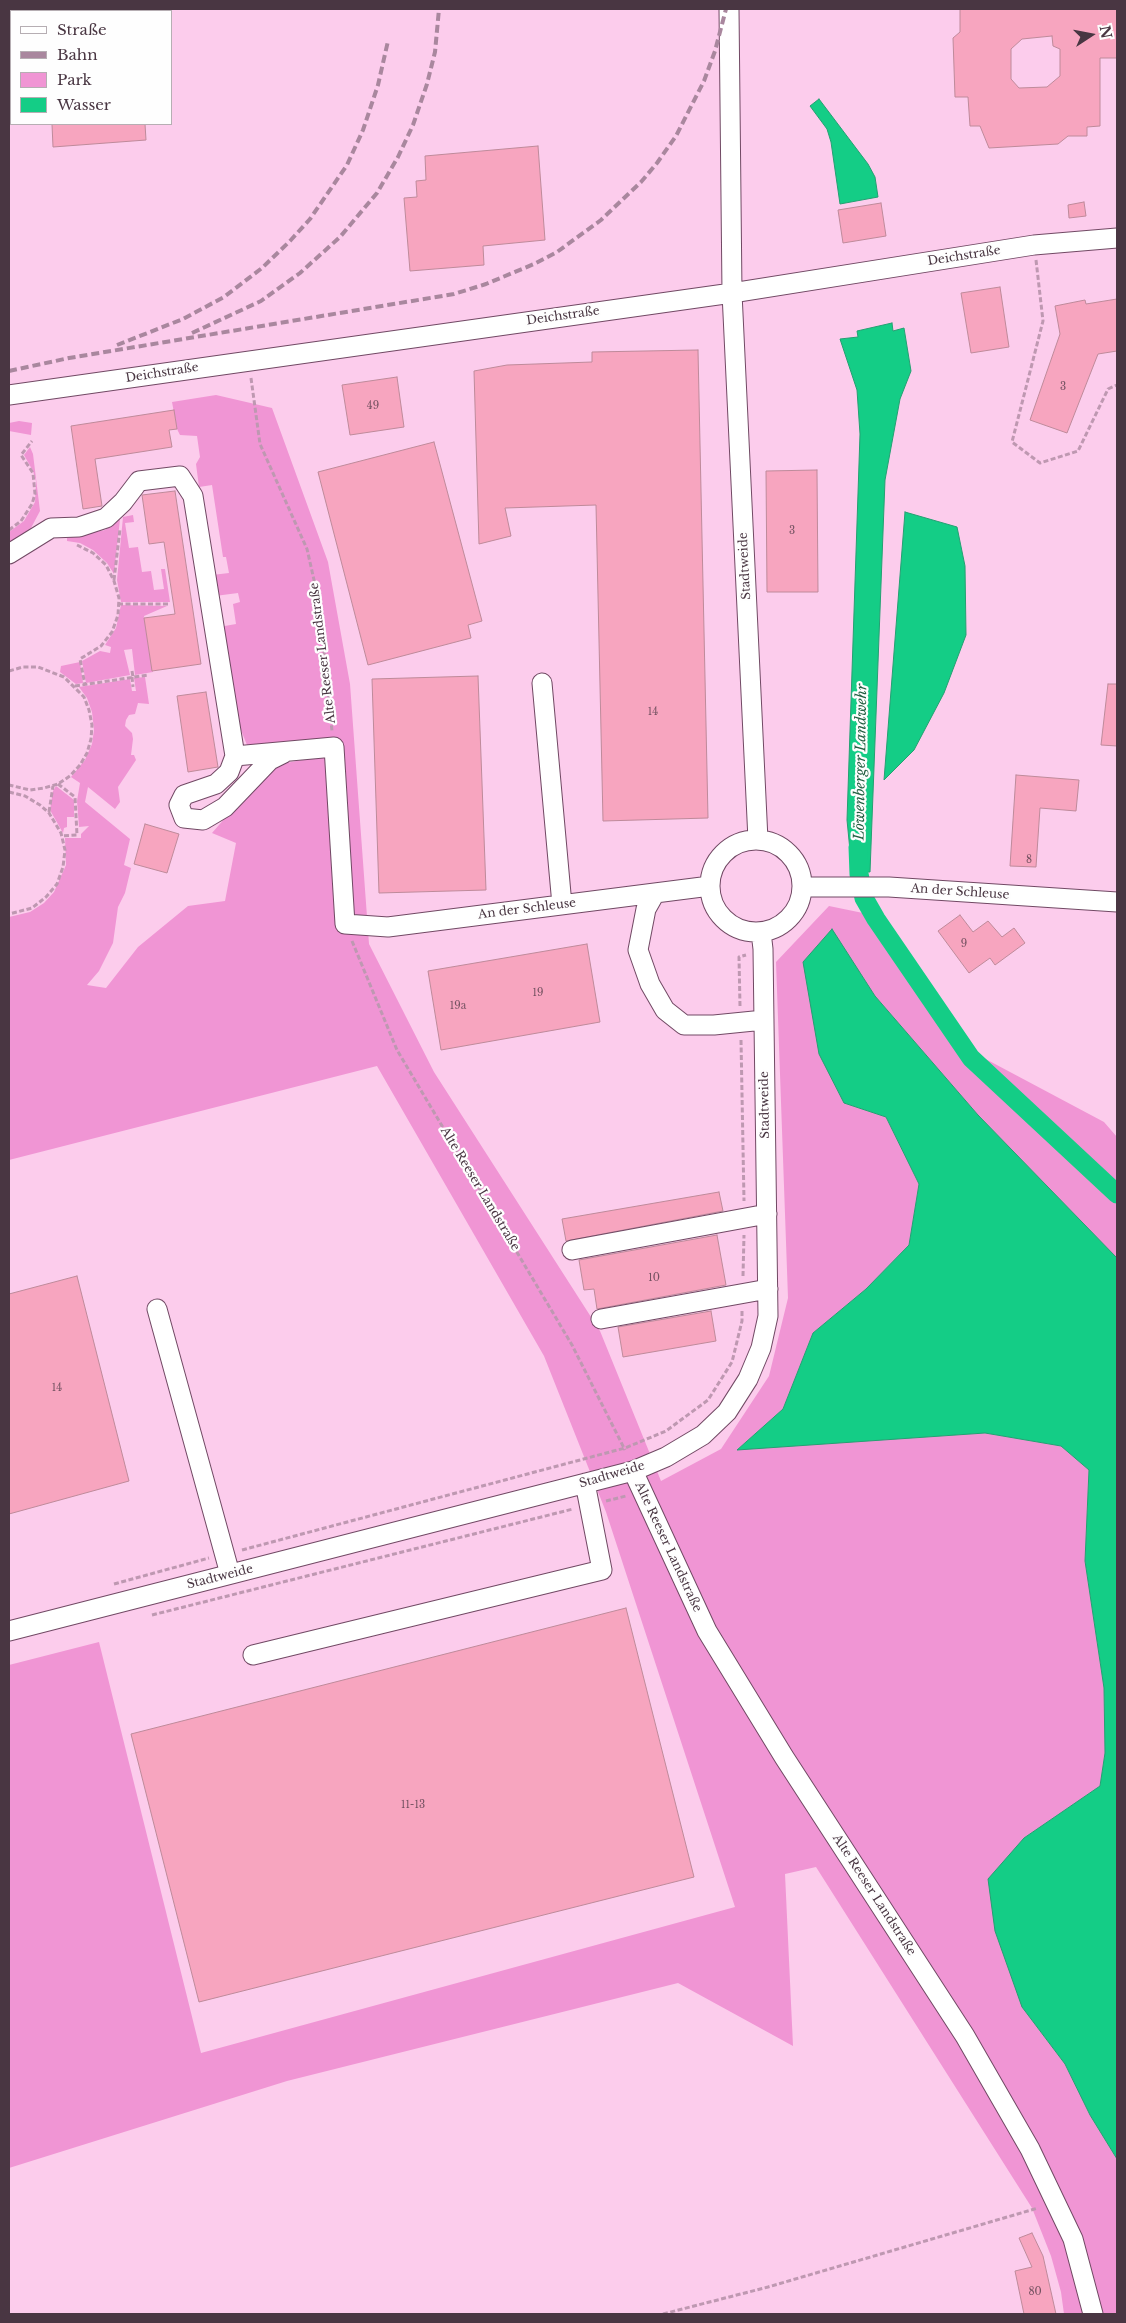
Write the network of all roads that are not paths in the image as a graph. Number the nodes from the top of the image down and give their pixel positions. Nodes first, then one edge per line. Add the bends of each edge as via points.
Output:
1 (729, 9) edge
2 (1117, 238) edge
3 (732, 293) junction
4 (9, 395) edge
5 (9, 554) edge
6 (542, 683) dead end
7 (297, 750) junction
8 (235, 756) junction
9 (758, 840) junction
10 (710, 886) junction
11 (803, 887) junction
12 (655, 893) junction
13 (1117, 902) edge
14 (562, 905) junction
15 (762, 941) junction
16 (764, 1020) junction
17 (767, 1214) junction
18 (572, 1250) dead end
19 (768, 1290) junction
20 (157, 1309) dead end
21 (601, 1319) dead end
22 (633, 1471) junction
23 (585, 1483) junction
24 (230, 1574) junction
25 (9, 1631) edge
26 (253, 1655) dead end
27 (1093, 2314) edge

1 - 3 street, Stadtweide
2 - 3 street, Deichstraße via 1034,245
3 - 4 street, Deichstraße
3 - 9 street, Stadtweide
5 - 8 street via 51,528 79,527 106,518 139,481 180,476 194,496
6 - 14 street
7 - 8 street
7 - 8 street via 270,760 225,807 203,820 184,818 180,804 184,795 216,784 229,772
7 - 14 street, An der Schleuse via 334,747 345,924 388,927
9 - 10 street via 744,841 719,858 712,871
9 - 11 street via 772,842 785,849 801,873
10 - 12 street, An der Schleuse
10 - 15 street via 716,910 725,920
11 - 13 street, An der Schleuse via 888,887
11 - 15 street via 795,912
12 - 14 street, An der Schleuse
12 - 16 street via 646,909 638,950 650,984 665,1010 684,1025
15 - 16 street, Stadtweide
16 - 17 street, Stadtweide
17 - 18 street
17 - 19 street, Stadtweide
19 - 21 street
19 - 22 street, Stadtweide via 768,1316 761,1348 748,1378 727,1412 703,1434 666,1457
20 - 24 street
22 - 23 street, Stadtweide
22 - 27 street, Alte Reeser Landstraße via 707,1631 784,1757 965,2036 1030,2149 1073,2239
23 - 24 street, Stadtweide
23 - 26 street via 602,1570
24 - 25 street, Stadtweide

